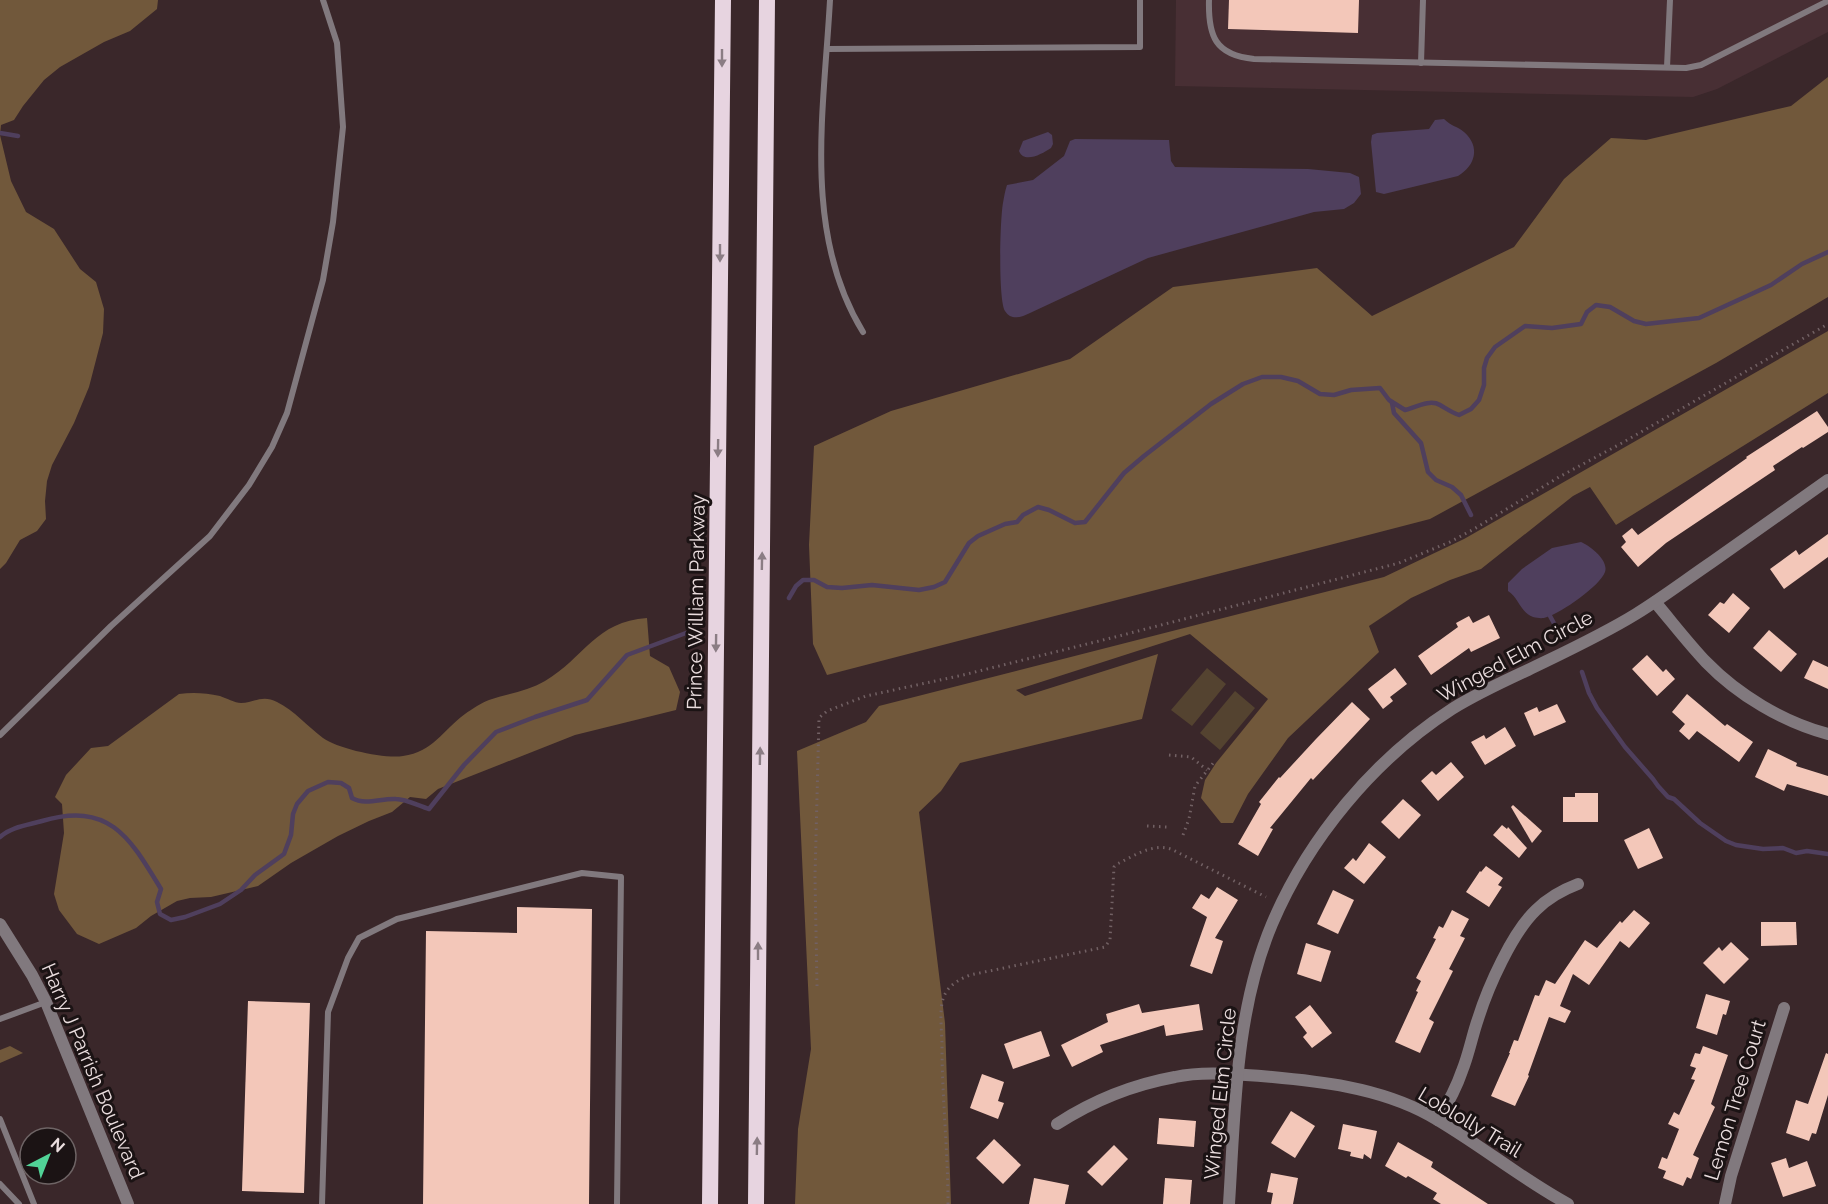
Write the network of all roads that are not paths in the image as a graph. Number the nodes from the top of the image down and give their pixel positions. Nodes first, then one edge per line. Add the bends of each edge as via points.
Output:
1 (323, 0) edge
2 (723, 0) edge
3 (767, 0) edge
4 (830, 0) edge
5 (1140, 0) edge
6 (1209, 0) edge
7 (1423, 0) edge
8 (1670, 0) edge
9 (1828, 1) edge
10 (827, 50) junction
11 (1420, 63) junction
12 (1667, 67) junction
13 (863, 332) dead end
14 (1828, 480) edge
15 (1655, 602) junction
16 (1828, 734) edge
17 (0, 735) edge
18 (1578, 884) dead end
19 (0, 924) edge
20 (46, 1002) junction
21 (1784, 1008) dead end
22 (0, 1019) edge
23 (1238, 1074) junction
24 (0, 1119) edge
25 (1438, 1120) junction
26 (1057, 1124) dead end
27 (0, 1184) edge
28 (19, 1204) edge
29 (34, 1204) edge
30 (128, 1204) edge
31 (322, 1204) edge
32 (617, 1204) edge
33 (710, 1204) edge
34 (756, 1204) edge
35 (1228, 1204) edge
36 (1568, 1204) edge
37 (1725, 1204) edge

1 - 17 lane via 337,43 343,127 323,280 287,413 249,485 210,536
2 -> 33 highway, Prince William Parkway
34 -> 3 highway
4 - 10 lane
5 - 10 lane via 1140,47
6 - 11 lane via 1214,39 1238,57
7 - 11 lane
8 - 12 lane
9 - 12 lane via 1701,65
10 - 13 lane via 822,179 827,234 841,284
11 - 12 lane
14 - 15 street, Winged Elm Circle
15 - 16 street via 1707,662 1732,684 1788,720
15 - 23 street, Winged Elm Circle via 1452,709 1392,756 1337,815 1312,850 1272,925 1249,1002
18 - 25 street via 1549,899 1522,928 1488,992 1462,1074
19 - 20 street, Harry J Parrish Boulevard
20 - 22 lane
20 - 30 street, Harry J Parrish Boulevard
21 - 37 street, Lemon Tree Court
23 - 25 street, Loblolly Trail via 1337,1084 1396,1101
23 - 26 street, Loblolly Trail via 1177,1076 1143,1084 1084,1107
23 - 35 street, Winged Elm Circle
24 - 29 lane
25 - 36 street, Loblolly Trail
27 - 28 lane
31 - 32 lane via 328,1012 359,938 397,920 582,873 621,877

